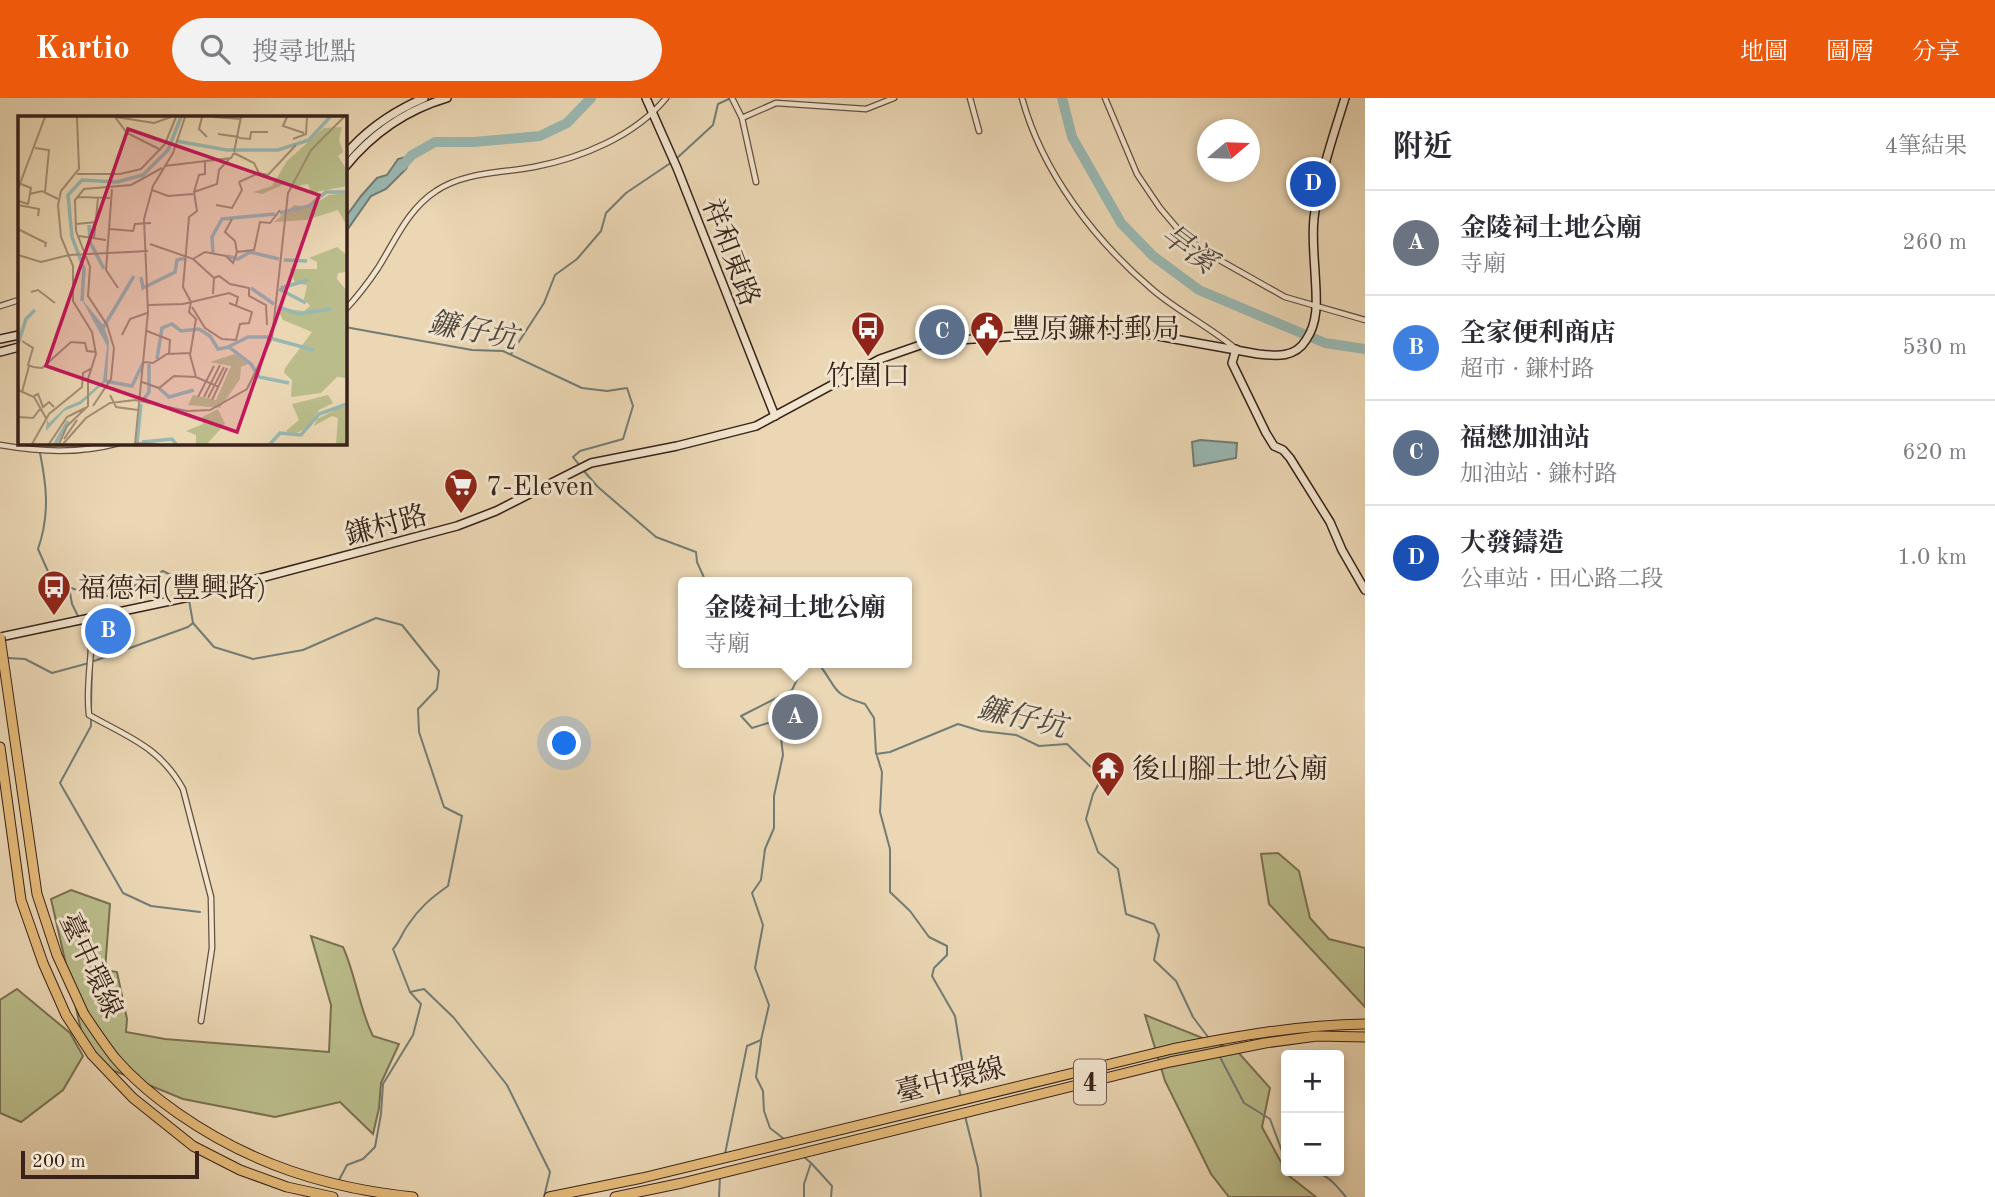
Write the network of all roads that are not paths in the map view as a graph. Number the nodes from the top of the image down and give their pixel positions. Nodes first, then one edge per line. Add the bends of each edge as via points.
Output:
1 (424, 98) edge
2 (447, 98) edge
3 (666, 98) edge
4 (732, 98) edge
5 (830, 98) edge
6 (894, 98) edge
7 (970, 98) edge
8 (1022, 98) edge
9 (1105, 98) edge
10 (1345, 98) edge
11 (648, 101) edge
12 (833, 106) junction
13 (653, 112) junction
14 (742, 118) junction
15 (979, 131) dead end
16 (346, 154) edge
17 (346, 166) edge
18 (756, 182) dead end
19 (18, 300) edge
20 (1316, 305) junction
21 (0, 306) edge
22 (346, 309) edge
23 (1365, 320) edge
24 (18, 335) edge
25 (0, 339) edge
26 (18, 347) edge
27 (1236, 349) junction
28 (0, 352) edge
29 (775, 416) junction
30 (115, 444) edge
31 (0, 445) edge
32 (1365, 590) edge
33 (91, 620) junction
34 (0, 637) edge
35 (0, 747) edge
36 (201, 1021) dead end
37 (1365, 1024) edge
38 (1365, 1037) edge
39 (331, 1196) edge
40 (412, 1197) edge
41 (550, 1197) edge
42 (615, 1197) edge

1 - 16 street via 385,119
2 - 17 street via 389,125
3 - 13 street
4 - 14 street
5 - 12 street
6 - 12 street via 866,109
7 - 15 street
8 - 27 street via 1045,158 1081,214 1153,291
9 - 20 street via 1137,174 1183,235 1285,297
10 - 20 street via 1314,218
11 - 13 street, 祥和東路
12 - 14 street via 776,103
13 - 22 street via 591,150 536,167 487,173 435,191 404,222
13 - 29 street, 祥和東路
14 - 18 street
19 - 21 street
20 - 23 street
20 - 27 street, 鎌村路 via 1306,341 1297,349 1281,356
24 - 25 street
26 - 28 street
27 - 29 street, 鎌村路 via 1119,329 929,342 880,359
27 - 32 street via 1232,363 1266,433 1296,468
29 - 33 street, 鎌村路 via 732,433 591,463 457,526
30 - 31 street via 66,452
33 - 34 street, 鎌村路
33 - 36 street via 89,715 154,751 183,789 209,886 212,918
34 - 40 highway, 臺中環線, bridge via 37,894 57,956 84,1014 115,1058 162,1102 253,1158 297,1175
35 - 39 highway, 臺中環線 via 21,900 66,1016 92,1055 133,1098 193,1146 240,1170
37 - 41 highway, 臺中環線 / 4 via 1319,1025 1210,1041
38 - 42 highway, 臺中環線 / 4 via 1317,1036 1170,1062

